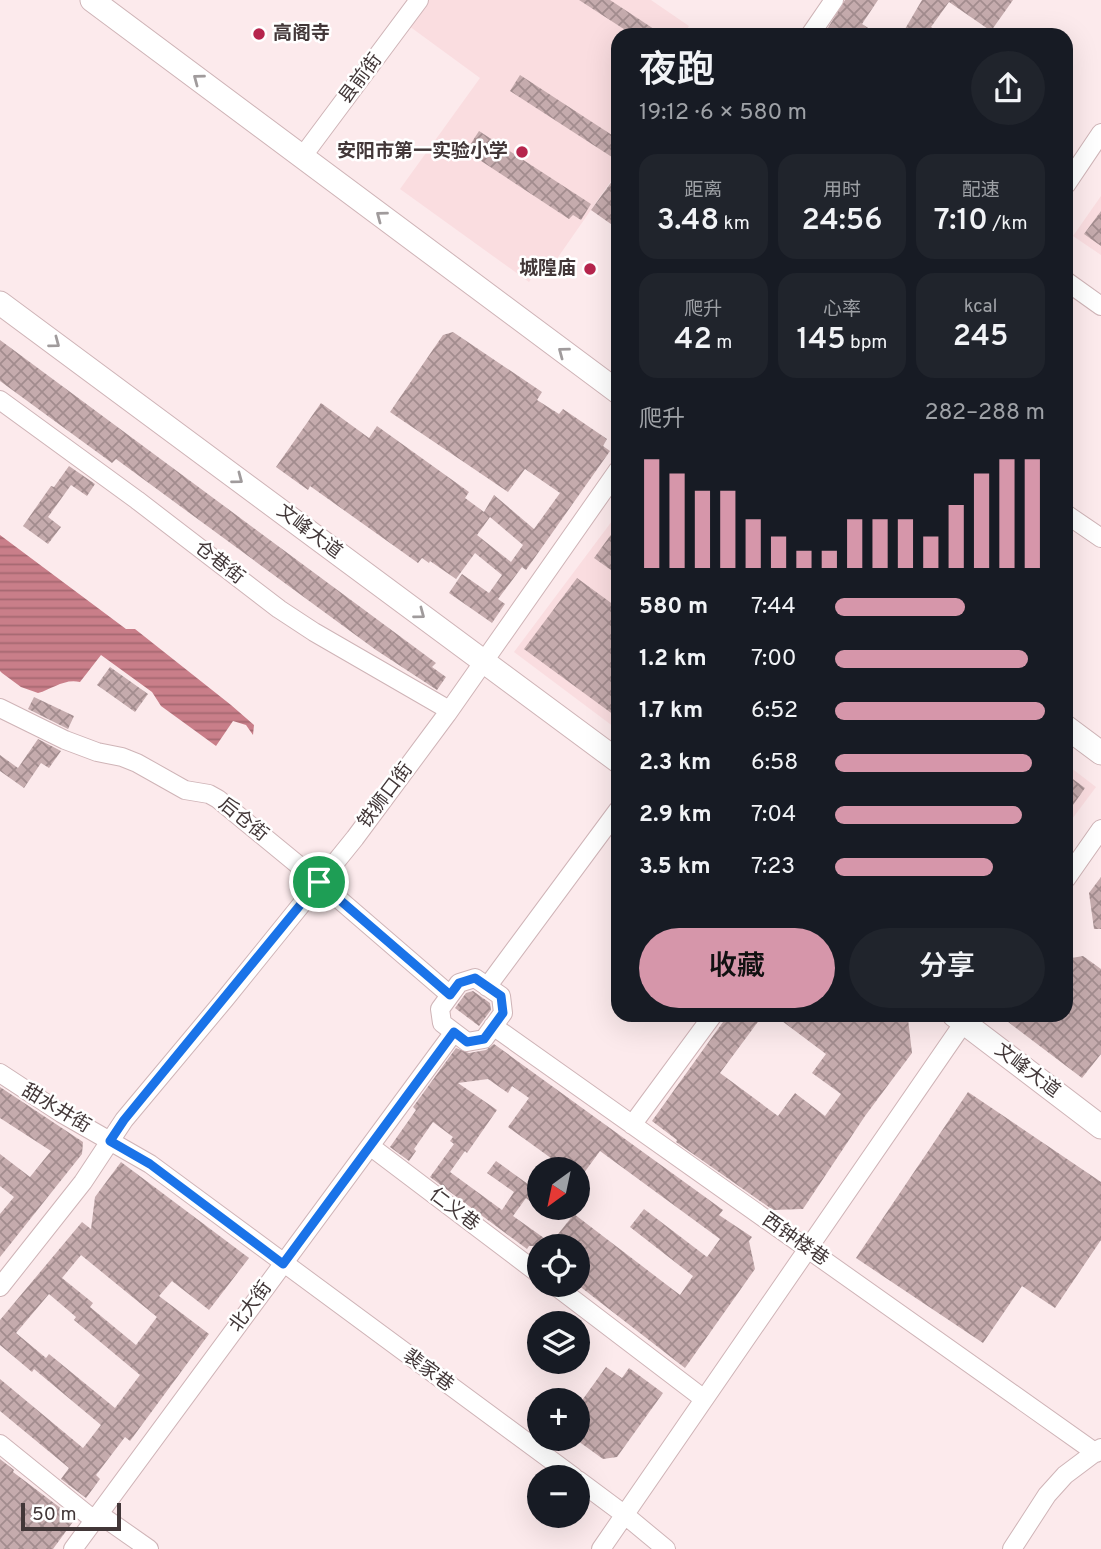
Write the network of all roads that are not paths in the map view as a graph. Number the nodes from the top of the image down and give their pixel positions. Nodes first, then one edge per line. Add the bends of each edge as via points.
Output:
1 (92, 0) edge
2 (419, 0) edge
3 (834, 0) edge
4 (815, 28) edge
5 (1101, 134) edge
6 (302, 157) junction
7 (1073, 175) edge
8 (1073, 286) edge
9 (0, 303) edge
10 (1101, 306) edge
11 (611, 387) edge
12 (0, 400) edge
13 (611, 480) edge
14 (1073, 519) edge
15 (1101, 538) edge
16 (484, 661) junction
17 (0, 708) edge
18 (449, 710) junction
19 (1073, 732) edge
20 (1101, 754) edge
21 (611, 756) edge
22 (611, 819) edge
23 (1101, 830) edge
24 (1073, 869) edge
25 (319, 882) junction
26 (487, 986) junction
27 (450, 995) junction
28 (708, 1022) edge
29 (959, 1022) edge
30 (968, 1022) edge
31 (493, 1026) junction
32 (454, 1032) junction
33 (0, 1073) edge
34 (632, 1125) junction
35 (1101, 1127) edge
36 (110, 1141) junction
37 (370, 1146) junction
38 (807, 1249) junction
39 (283, 1264) junction
40 (527, 1265) edge
41 (0, 1287) edge
42 (570, 1297) edge
43 (704, 1399) junction
44 (0, 1444) edge
45 (1099, 1450) edge
46 (558, 1465) edge
47 (590, 1489) edge
48 (625, 1515) junction
49 (96, 1517) junction
50 (73, 1549) edge
51 (149, 1549) edge
52 (601, 1549) edge
53 (666, 1549) edge
54 (1012, 1549) edge

6 -> 1 main road
2 - 6 street, 县前街
3 - 4 street
5 - 7 street
11 -> 6 main road
8 - 10 street
9 -> 16 main road, 文峰大道
12 - 18 street, 仓巷街 via 279,609
13 - 16 street, 铁狮口街
14 - 15 street
16 - 18 street, 铁狮口街
16 - 21 main road, 文峰大道
17 - 25 street, 后仓街 via 83,748 137,763 185,790 209,794
18 - 25 street, 铁狮口街
19 - 20 main road
22 - 26 street
23 - 24 street
25 - 27 street, 后仓街
25 - 36 street, 铁狮口街
26 - 27 street via 475,978 459,983
26 - 31 street via 501,996 503,1013
27 - 32 street via 440,1009 442,1023
28 - 34 street
29 - 38 street
30 - 35 main road, 文峰大道
31 - 32 street via 484,1039 467,1042
31 - 34 street, 西钟楼巷
32 - 37 street, 北大街
33 - 36 street, 甜水井街
34 - 38 street, 西钟楼巷
36 - 39 street, 甜水井街 via 150,1164
36 - 41 street, 铁狮口街
37 - 39 street, 北大街
37 - 40 street, 仁义巷
38 - 43 street
38 - 45 street, 西钟楼巷
39 - 46 street, 裴家巷
39 - 49 street, 北大街
42 - 43 street
43 - 48 street
44 - 49 street
45 - 54 street via 1046,1495
47 - 48 street, 裴家巷
48 - 52 street
48 - 53 street, 裴家巷
49 - 50 street, 北大街
49 - 51 street

